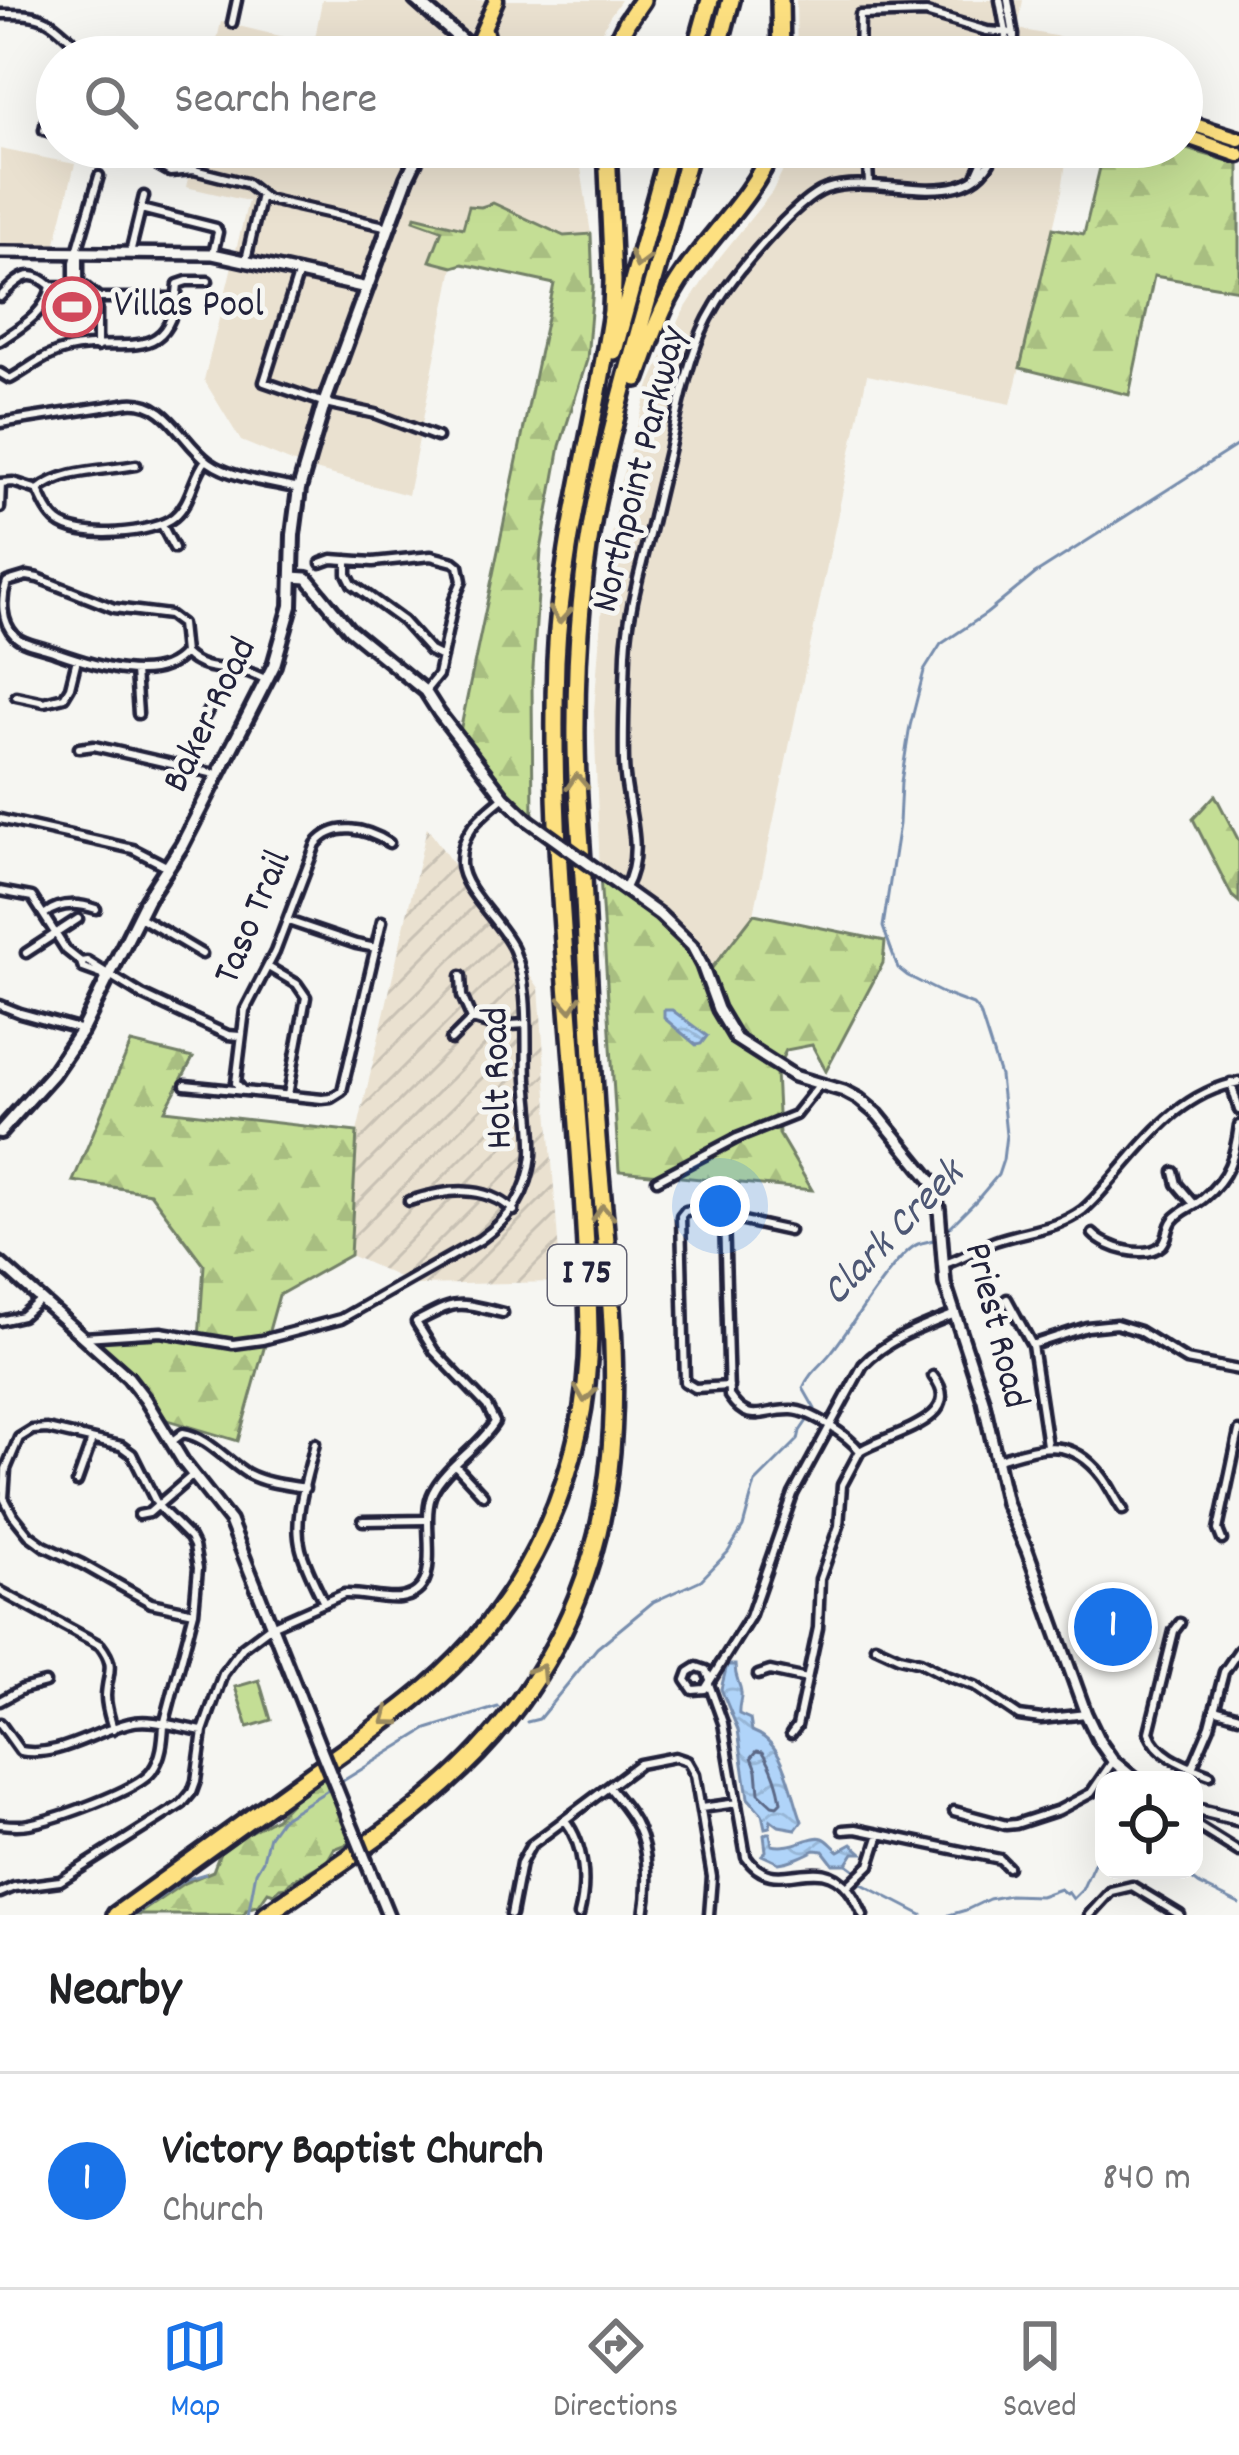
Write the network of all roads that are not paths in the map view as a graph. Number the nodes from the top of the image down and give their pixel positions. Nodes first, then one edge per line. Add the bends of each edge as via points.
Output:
1 (237, 0) edge
2 (416, 0) edge
3 (496, 0) edge
4 (643, 0) edge
5 (710, 0) edge
6 (731, 0) edge
7 (781, 0) edge
8 (1004, 0) edge
9 (0, 14) edge
10 (232, 23) dead end
11 (485, 26) junction
12 (1010, 33) junction
13 (64, 36) edge
14 (455, 36) edge
15 (482, 36) edge
16 (486, 36) edge
17 (620, 36) edge
18 (700, 36) edge
19 (722, 36) edge
20 (782, 36) edge
21 (860, 36) edge
22 (1010, 36) edge
23 (1203, 128) edge
24 (1203, 130) edge
25 (1203, 136) edge
26 (1236, 138) edge
27 (1239, 154) edge
28 (164, 168) edge
29 (413, 168) edge
30 (608, 168) edge
31 (664, 168) edge
32 (685, 168) edge
33 (761, 168) edge
34 (868, 168) edge
35 (981, 168) edge
36 (181, 170) joint
37 (99, 176) dead end
38 (869, 184) junction
39 (261, 195) junction
40 (144, 196) dead end
41 (141, 209) junction
42 (389, 227) junction
43 (0, 252) edge
44 (79, 253) junction
45 (130, 254) junction
46 (213, 254) junction
47 (246, 260) junction
48 (299, 272) junction
49 (208, 281) dead end
50 (51, 286) junction
51 (76, 286) junction
52 (367, 289) junction
53 (0, 297) edge
54 (97, 298) junction
55 (177, 298) junction
56 (0, 341) edge
57 (97, 347) junction
58 (0, 373) edge
59 (325, 404) junction
60 (0, 423) edge
61 (437, 437) dead end
62 (206, 460) junction
63 (136, 465) dead end
64 (1, 483) edge
65 (299, 489) junction
66 (38, 490) junction
67 (598, 494) junction
68 (576, 499) junction
69 (0, 508) edge
70 (163, 525) junction
71 (174, 548) dead end
72 (347, 560) junction
73 (320, 563) dead end
74 (292, 577) junction
75 (4, 580) edge
76 (184, 653) junction
77 (442, 657) junction
78 (77, 659) junction
79 (226, 670) junction
80 (135, 671) junction
81 (267, 680) junction
82 (425, 691) junction
83 (16, 696) dead end
84 (138, 714) dead end
85 (201, 723) dead end
86 (79, 748) dead end
87 (219, 775) junction
88 (504, 797) junction
89 (0, 819) edge
90 (389, 843) dead end
91 (168, 866) junction
92 (625, 888) junction
93 (0, 891) edge
94 (96, 909) dead end
95 (44, 914) junction
96 (138, 916) junction
97 (78, 919) dead end
98 (287, 921) junction
99 (382, 921) dead end
100 (57, 934) junction
101 (376, 948) junction
102 (26, 953) dead end
103 (202, 954) dead end
104 (268, 967) junction
105 (108, 976) junction
106 (461, 976) dead end
107 (0, 1005) edge
108 (472, 1019) junction
109 (526, 1024) junction
110 (82, 1030) junction
111 (240, 1036) junction
112 (451, 1040) dead end
113 (1235, 1082) edge
114 (185, 1085) dead end
115 (819, 1085) junction
116 (242, 1090) junction
117 (288, 1095) junction
118 (1239, 1107) edge
119 (1239, 1124) edge
120 (0, 1132) edge
121 (1174, 1172) dead end
122 (657, 1180) dead end
123 (409, 1201) dead end
124 (1195, 1204) junction
125 (514, 1211) junction
126 (724, 1216) junction
127 (788, 1231) dead end
128 (1093, 1234) dead end
129 (0, 1263) edge
130 (943, 1264) junction
131 (1006, 1299) dead end
132 (40, 1300) junction
133 (503, 1313) dead end
134 (955, 1314) junction
135 (0, 1321) edge
136 (82, 1337) junction
137 (1032, 1345) junction
138 (1239, 1370) edge
139 (933, 1376) dead end
140 (729, 1386) junction
141 (830, 1427) junction
142 (1239, 1431) edge
143 (92, 1440) junction
144 (171, 1442) junction
145 (315, 1443) dead end
146 (1047, 1444) junction
147 (860, 1451) junction
148 (995, 1460) junction
149 (456, 1466) junction
150 (1236, 1466) edge
151 (193, 1475) junction
152 (77, 1482) dead end
153 (305, 1488) junction
154 (483, 1495) dead end
155 (158, 1505) junction
156 (1123, 1510) dead end
157 (140, 1515) dead end
158 (427, 1520) junction
159 (363, 1521) dead end
160 (1222, 1540) dead end
161 (0, 1591) edge
162 (324, 1603) junction
163 (194, 1612) junction
164 (1180, 1623) dead end
165 (271, 1626) junction
166 (875, 1646) dead end
167 (1239, 1650) edge
168 (724, 1656) junction
169 (703, 1669) junction
170 (758, 1675) dead end
171 (807, 1679) junction
172 (710, 1681) junction
173 (45, 1683) dead end
174 (699, 1691) junction
175 (0, 1701) edge
176 (716, 1705) junction
177 (1214, 1709) junction
178 (1086, 1714) junction
179 (1239, 1716) edge
180 (0, 1723) edge
181 (164, 1725) junction
182 (113, 1729) junction
183 (203, 1732) junction
184 (791, 1734) dead end
185 (1113, 1761) junction
186 (1192, 1768) junction
187 (1125, 1771) edge
188 (1210, 1775) dead end
189 (609, 1786) junction
190 (737, 1803) junction
191 (700, 1808) junction
192 (953, 1811) dead end
193 (1203, 1811) edge
194 (565, 1820) junction
195 (1239, 1820) edge
196 (0, 1824) edge
197 (843, 1830) dead end
198 (1203, 1830) edge
199 (880, 1834) junction
200 (1239, 1852) edge
201 (1008, 1868) dead end
202 (847, 1886) junction
203 (0, 1893) edge
204 (116, 1915) edge
205 (266, 1915) edge
206 (388, 1915) edge
207 (511, 1915) edge
208 (579, 1915) edge
209 (644, 1915) edge
210 (709, 1915) edge
211 (863, 1915) edge
212 (1089, 1915) edge
213 (1180, 1915) edge

1 - 10 street
2 - 14 main road
3 - 11 main road
4 - 17 highway
5 - 18 highway
6 - 19 highway
7 - 20 highway
8 - 12 street
9 - 13 street via 43,18
11 - 15 main road
11 - 16 main road
12 - 21 street via 926,13 860,15
12 - 22 street
23 - 26 main road
24 - 26 main road
25 - 27 main road
28 - 36 street
29 - 42 main road, Baker Road
30 - 68 highway via 613,296
31 -> 68 highway, I 75
32 - 67 highway, I 75
33 - 67 highway via 668,298
34 - 38 street
35 - 38 street, Northpoint Parkway via 949,188
36 - 39 street via 246,183
37 - 44 street
38 - 92 street, Northpoint Parkway via 828,188 792,212 717,302 689,366 628,632 624,768 636,856
39 - 42 street
39 - 47 street
40 - 41 street
41 - 45 street
41 - 46 street via 216,228
42 - 52 main road, Baker Road
43 - 44 street
44 - 45 street
44 - 51 street
45 - 46 street
46 - 47 street
47 - 48 street
48 - 52 street
48 - 59 street via 264,382
49 - 55 street via 180,282
50 - 51 street
50 - 53 street via 29,275
50 - 56 street via 40,310
51 - 54 street
52 - 59 main road, Baker Road
54 - 55 street
54 - 57 street
55 - 57 street via 169,325 153,340
57 - 58 street via 48,356 10,380
59 - 61 street
59 - 65 main road, Baker Road
60 - 62 street via 146,404
62 - 65 street
62 - 70 street via 184,507
63 - 66 street
64 - 66 street
64 - 69 street
65 - 74 main road, Baker Road
66 - 70 street via 68,528
205 -> 67 highway, I 75 via 469,1763 547,1661 598,1537 612,1461 614,1359 576,742 581,614
68 -> 204 highway, I 75 via 559,624 556,780 589,1348 569,1469 524,1572 459,1658 400,1710
70 - 71 street
72 - 73 street
72 - 77 street via 352,584
72 - 77 street via 430,556 459,566
74 - 81 main road, Baker Road via 287,625
74 - 82 street, Priest Road via 307,578 349,628
75 - 76 street via 38,578 114,608 169,615 181,624
75 - 78 street via 2,606 14,635
76 - 79 street via 202,667
76 - 80 street
77 - 82 street
78 - 80 street
78 - 83 street via 64,697
79 - 81 street
79 - 85 street
80 - 84 street
81 - 87 main road, Baker Road
82 - 88 street, Priest Road
86 - 87 street
87 - 91 main road, Baker Road
88 - 92 street, Priest Road, bridge
88 - 109 street, Holt Road via 472,823 461,865 517,956
89 - 91 street via 133,849
90 - 98 street, Taso Trail via 329,831 316,844
91 - 96 main road, Baker Road
92 - 115 street, Priest Road via 692,946 736,1039
93 - 95 street via 28,895
94 - 95 street via 80,903
95 - 100 street
96 - 103 street
96 - 105 main road, Baker Road
97 - 100 street
98 - 101 street
98 - 104 street, Taso Trail
99 - 101 street
100 - 102 street
100 - 105 street via 66,950
101 - 117 street via 344,1089 326,1099
104 - 111 street, Taso Trail
104 - 117 street via 307,997
105 - 110 main road, Baker Road
105 - 111 street
106 - 108 street
107 - 110 street
108 - 109 street
108 - 112 street
109 - 125 street, Holt Road via 532,1155
110 - 120 main road, Baker Road
111 - 116 street, Taso Trail
113 - 118 street
113 - 130 street via 1171,1114 1077,1214
114 - 116 street
115 - 122 street via 795,1115
115 - 130 street, Priest Road via 871,1108 926,1171 938,1198
116 - 117 street
119 - 124 street via 1229,1169
121 - 124 street
123 - 125 street via 458,1190 502,1200
124 - 128 street via 1147,1252
125 - 136 street via 480,1240 340,1319 233,1344 160,1331
126 - 127 street
126 - 140 street
126 - 140 street via 683,1213 682,1294 685,1382
129 - 132 street
130 - 134 street, Priest Road
131 - 137 street
132 - 135 street
132 - 136 street
133 - 149 street via 449,1304 416,1322 495,1422
134 - 141 street via 878,1350
134 - 148 street, Priest Road
136 - 144 street via 128,1377
137 - 138 street via 1116,1324 1186,1360
137 - 146 street
139 - 147 street via 942,1396 936,1414
140 - 141 street via 745,1414 792,1410
141 - 147 street
141 - 168 street via 793,1493 750,1617
142 - 150 street
143 - 152 street
143 - 155 street via 133,1454
143 - 163 street via 47,1429 19,1438 4,1485 13,1515 44,1546 151,1603
144 - 151 street
144 - 153 street via 195,1435 249,1474
145 - 153 street
146 - 148 street
146 - 156 street via 1086,1460
147 - 171 street via 842,1485 839,1526 819,1583
148 - 178 street, Priest Road
149 - 154 street
149 - 158 street via 434,1488
150 - 160 street
151 - 155 street
151 - 165 street via 230,1521
153 - 162 street via 300,1546
155 - 157 street
155 - 163 street via 197,1552
158 - 159 street
158 - 162 street via 431,1564 411,1596 344,1594
161 - 182 street via 100,1645 112,1667 106,1700
162 - 165 street
163 - 181 street
164 - 186 street via 1149,1732 1155,1746
165 - 183 street via 223,1674
165 - 206 street, bridge
166 - 178 street via 975,1686 1019,1716
167 - 177 street
168 - 169 street
168 - 172 street
169 - 172 street
169 - 174 street via 686,1677
170 - 171 street
171 - 184 street
172 - 174 street
172 - 176 street
173 - 175 street
174 - 176 street
176 - 190 street
177 - 179 street
177 - 186 street
178 - 185 street, Priest Road
180 - 182 street via 20,1750 34,1753
181 - 182 street via 134,1721
181 - 183 street
181 - 196 street via 158,1759 129,1790 33,1823
183 - 203 street via 196,1781 182,1804 60,1881
185 - 187 street, Priest Road
185 - 192 street via 1091,1793 1016,1824
186 - 188 street
189 - 191 street via 639,1764 679,1757 694,1770
189 - 194 street
189 - 209 street via 640,1833
190 - 191 street
190 - 202 street via 754,1870 777,1877 818,1871
191 - 210 street via 712,1877
193 - 195 street
194 - 207 street via 526,1852
194 - 208 street via 583,1878
197 - 199 street
198 - 200 street
199 - 201 street via 1000,1859
199 - 202 street via 870,1865
202 - 211 street
212 - 213 street via 1111,1891 1132,1886

